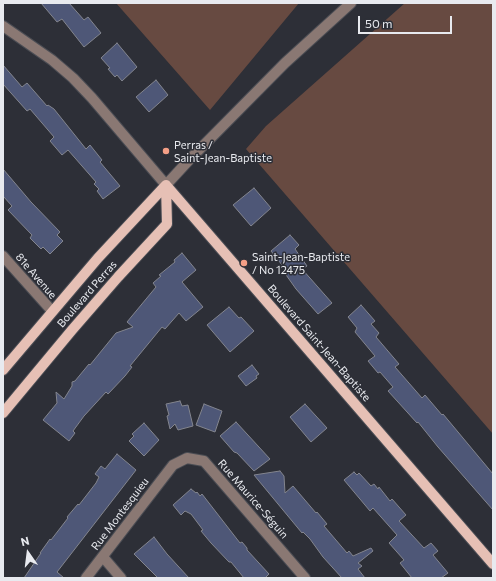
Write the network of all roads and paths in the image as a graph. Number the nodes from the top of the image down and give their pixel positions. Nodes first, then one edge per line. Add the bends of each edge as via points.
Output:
1 (351, 3) edge
2 (3, 26) edge
3 (166, 185) junction
4 (3, 256) edge
5 (52, 311) junction
6 (3, 370) edge
7 (3, 413) edge
8 (173, 465) joint
9 (103, 557) junction
10 (493, 564) edge
11 (86, 578) edge
12 (120, 578) edge
13 (305, 578) edge

1 - 3 street, Boulevard Perras via 285,63
2 - 3 street, Boulevard Saint-Jean-Baptiste via 73,78
3 - 5 main road, Boulevard Perras
3 - 7 main road, Boulevard Perras via 167,224 72,330
3 - 10 main road, Boulevard Saint-Jean-Baptiste
4 - 5 street, 81e Avenue
5 - 6 main road, Boulevard Perras
8 - 9 street, Rue Montesquieu
8 - 13 street, Rue Maurice-Séguin via 187,458 204,461
9 - 11 street, Rue Montesquieu
9 - 12 street

